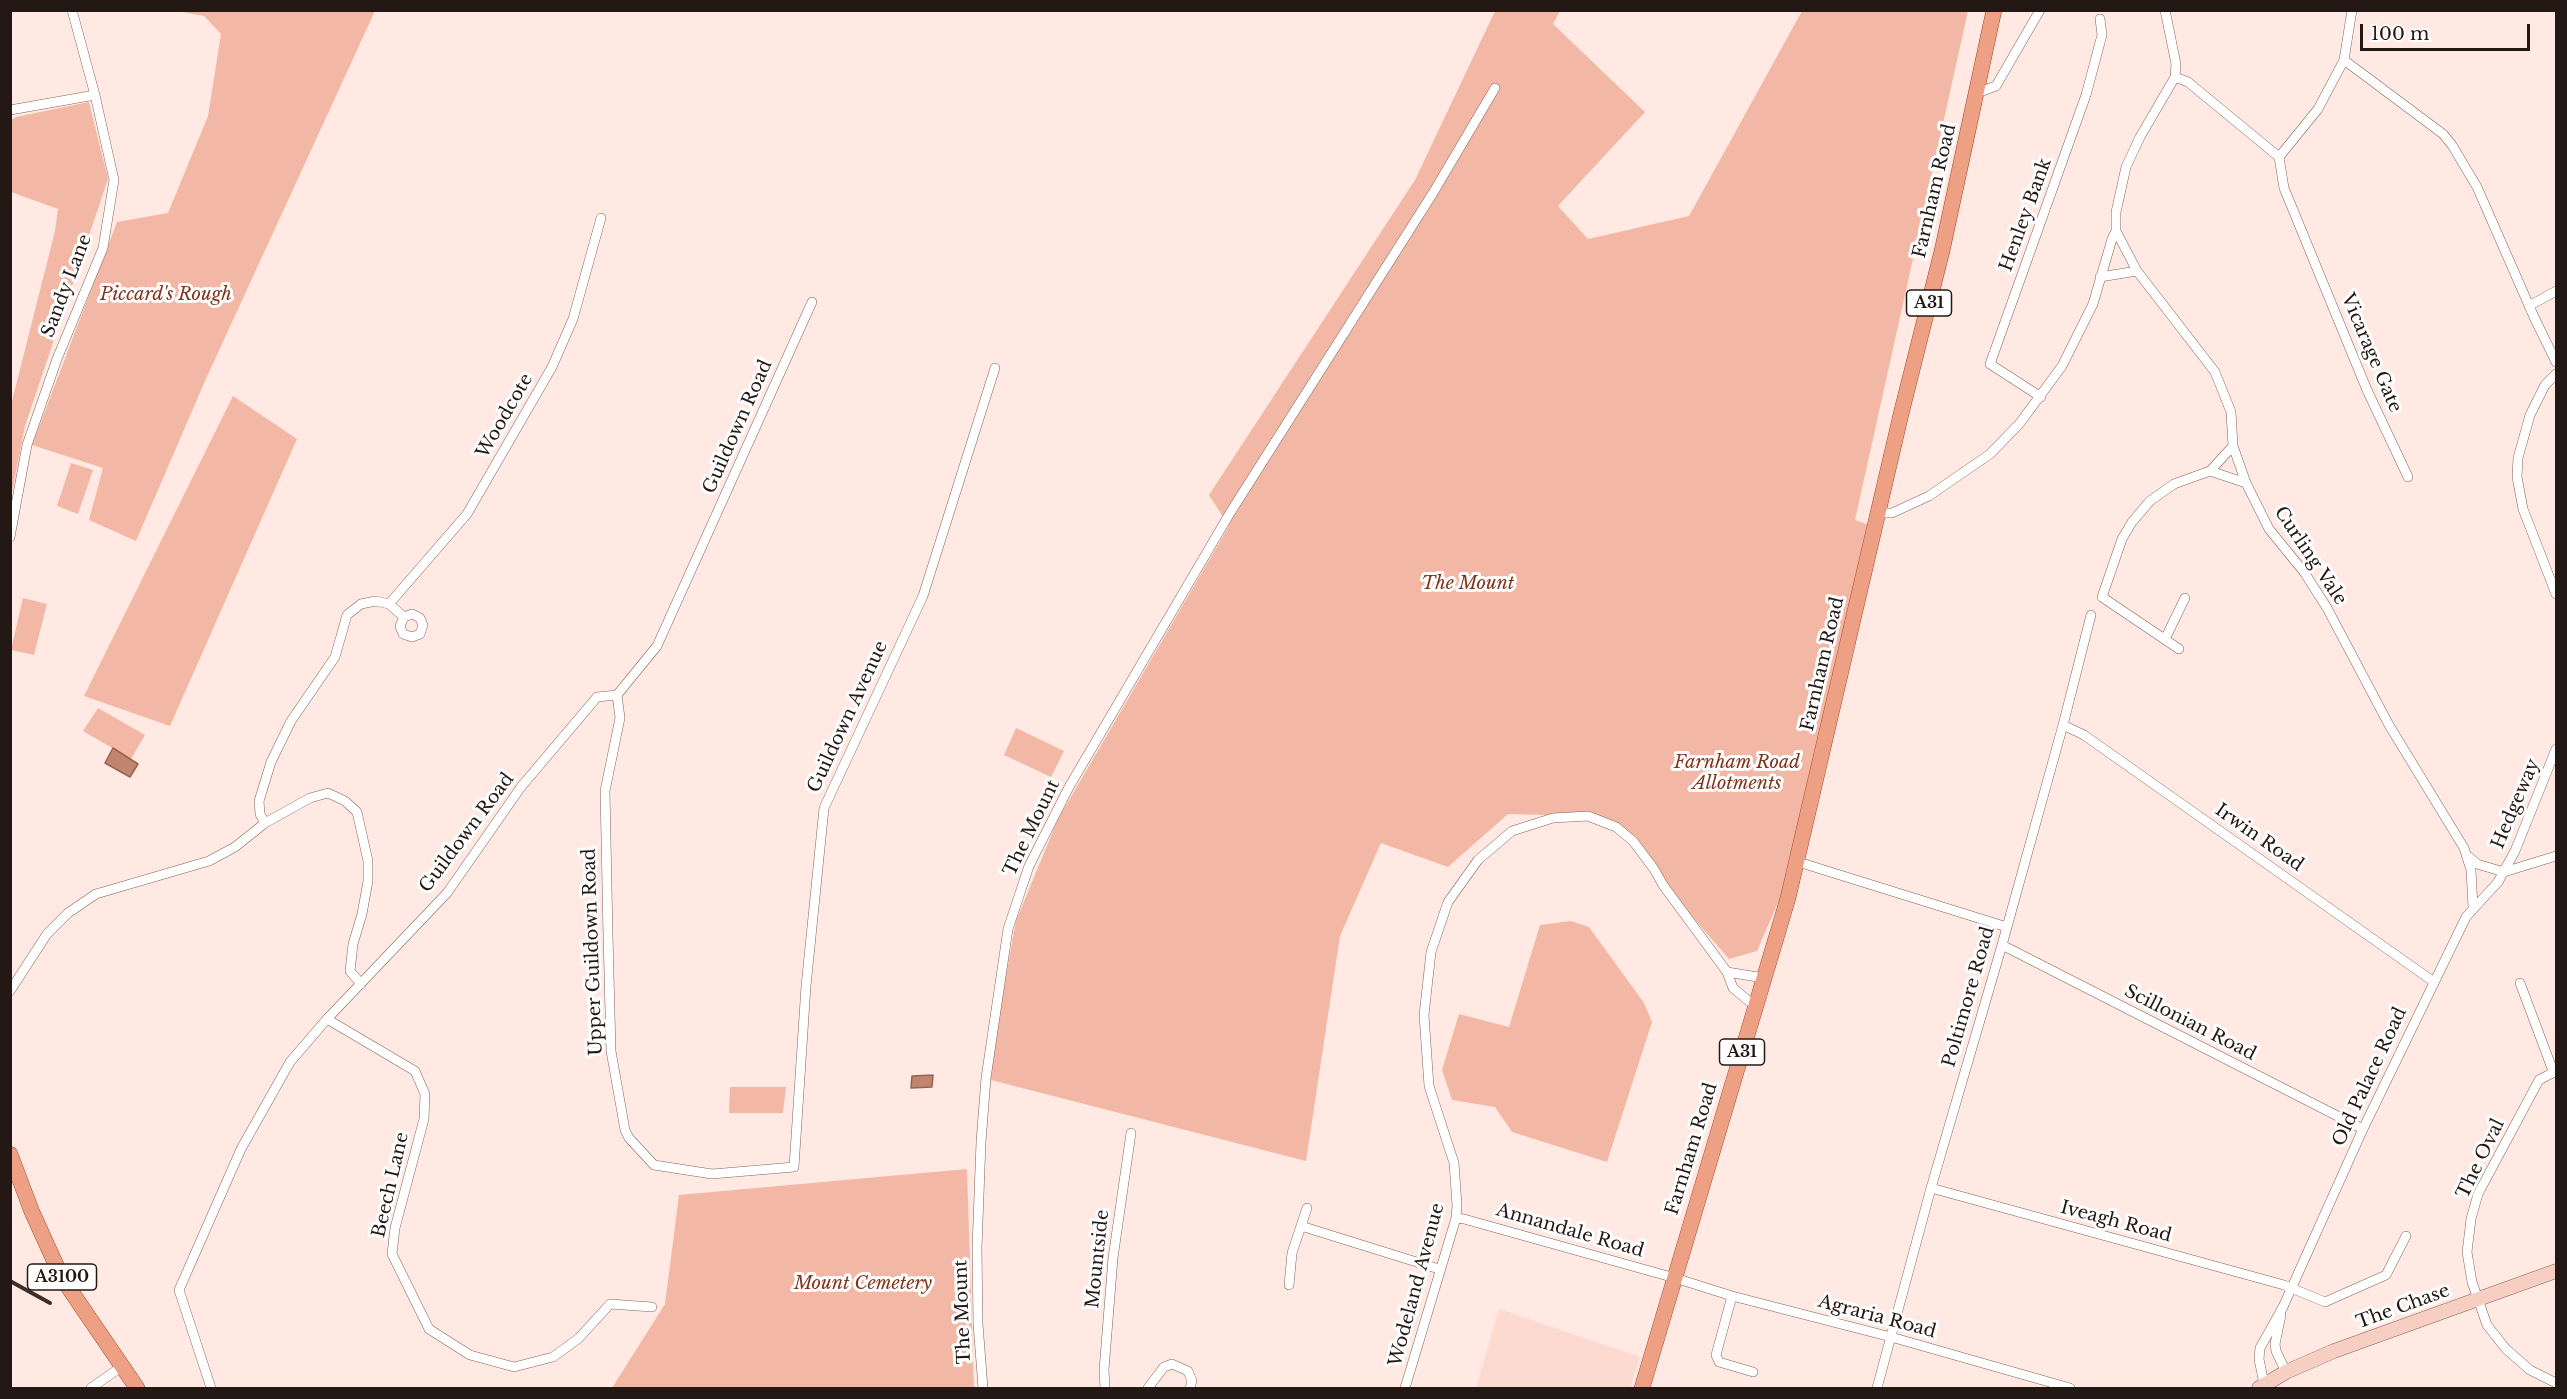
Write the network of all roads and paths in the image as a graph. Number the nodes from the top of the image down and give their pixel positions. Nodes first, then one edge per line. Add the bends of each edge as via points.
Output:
1 (72, 10) edge
2 (1994, 10) edge
3 (2040, 10) edge
4 (2352, 10) edge
5 (2165, 13) edge
6 (2100, 19) dead end
7 (2344, 60) junction
8 (2175, 77) junction
9 (1495, 88) dead end
10 (1977, 93) junction
11 (95, 95) junction
12 (10, 110) edge
13 (2279, 157) junction
14 (601, 218) dead end
15 (2116, 231) junction
16 (2137, 271) junction
17 (2100, 277) junction
18 (2556, 291) edge
19 (812, 303) dead end
20 (2529, 306) junction
21 (2556, 362) edge
22 (995, 368) dead end
23 (2556, 374) edge
24 (2041, 397) junction
25 (2233, 446) junction
26 (2210, 471) junction
27 (2408, 477) dead end
28 (2246, 483) junction
29 (1878, 513) junction
30 (10, 537) edge
31 (2556, 594) edge
32 (2186, 598) dead end
33 (389, 604) junction
34 (2091, 615) dead end
35 (404, 617) dead end
36 (2166, 639) junction
37 (2180, 649) dead end
38 (617, 695) junction
39 (2063, 725) junction
40 (2556, 749) edge
41 (265, 823) junction
42 (2556, 856) edge
43 (2469, 857) junction
44 (1795, 861) junction
45 (2504, 872) junction
46 (2473, 907) junction
47 (2007, 927) junction
48 (2002, 945) junction
49 (1727, 972) junction
50 (1764, 978) junction
51 (2434, 982) junction
52 (2520, 983) dead end
53 (361, 984) junction
54 (10, 991) edge
55 (1756, 1006) junction
56 (327, 1019) junction
57 (2555, 1071) edge
58 (2363, 1130) junction
59 (1131, 1133) dead end
60 (10, 1154) edge
61 (794, 1167) joint
62 (1931, 1188) junction
63 (1307, 1208) dead end
64 (1456, 1218) junction
65 (1301, 1226) junction
66 (2406, 1236) dead end
67 (1439, 1269) junction
68 (2556, 1271) edge
69 (1675, 1278) junction
70 (1289, 1285) dead end
71 (2292, 1288) junction
72 (1732, 1296) junction
73 (2478, 1300) junction
74 (652, 1306) dead end
75 (2283, 1307) junction
76 (1891, 1337) junction
77 (121, 1367) junction
78 (1753, 1372) dead end
79 (2286, 1372) junction
80 (2556, 1383) edge
81 (2262, 1386) edge
82 (91, 1389) edge
83 (137, 1389) edge
84 (211, 1389) edge
85 (983, 1389) edge
86 (1105, 1389) edge
87 (1148, 1389) edge
88 (1190, 1389) edge
89 (1405, 1389) edge
90 (1642, 1389) edge
91 (1877, 1389) edge
92 (2070, 1389) edge

1 - 11 street, Sandy Lane
2 - 10 main road, Farnham Road / A31
3 - 10 street via 1996,86
4 - 7 street
5 - 8 street
6 - 24 street, Henley Bank via 2102,35 2086,95 1990,364
7 - 13 street via 2318,109
7 - 20 street via 2452,145 2477,187
8 - 13 street via 2188,82
8 - 15 street via 2126,168
9 - 85 street, The Mount via 1230,513 1070,787 1029,866 1008,929 986,1078 977,1257
10 - 29 main road, Farnham Road / A31
11 - 12 street
11 - 30 street, Sandy Lane via 114,180 103,248 27,445
13 - 27 street, Vicarage Gate via 2284,188 2367,390
14 - 33 street, Woodcote via 573,319 552,367 467,514
15 - 16 street, Curling Vale
15 - 17 street
16 - 17 street
16 - 25 street, Curling Vale via 2215,372 2231,412
17 - 24 street via 2093,304 2062,366
18 - 20 street
19 - 38 street, Guildown Road via 657,646
20 - 21 street
22 - 61 street, Guildown Avenue via 923,596 824,808 806,986
23 - 31 street via 2545,385 2530,415 2517,477 2523,509
24 - 29 street via 1990,454 1929,496 1892,513
25 - 26 street
25 - 28 street, Curling Vale
26 - 28 street
26 - 36 street via 2174,484 2150,501 2122,539 2102,597
28 - 43 street, Curling Vale via 2269,529 2327,608 2389,725
29 - 44 main road, Farnham Road / A31
32 - 36 street
33 - 35 street
33 - 41 street via 361,604 347,615 335,657 291,721 271,762 259,801
34 - 39 street, Poltimore Road
36 - 37 street
38 - 53 street, Guildown Road via 597,697 521,787 447,893
38 - 61 street, Upper Guildown Road via 620,718 605,791 610,1051 625,1130 654,1166 712,1174
39 - 47 street, Poltimore Road
39 - 51 street, Irwin Road via 2084,735
40 - 45 street, Hedgeway
41 - 53 street via 310,798 328,793 357,812 368,861 368,881 350,971
41 - 54 street via 235,847 209,861 96,894 47,934
42 - 45 street
43 - 45 street via 2477,864
43 - 46 street, Curling Vale
44 - 47 street
44 - 50 main road, Farnham Road / A31
45 - 46 street, Old Palace Road
46 - 51 street, Old Palace Road
47 - 48 street, Poltimore Road
48 - 58 street, Scillonian Road
48 - 62 street, Poltimore Road
49 - 50 street
49 - 55 street, Wodeland Avenue via 1733,988
49 - 64 street, Wodeland Avenue via 1654,868 1616,827 1588,816 1553,818 1512,831 1478,860 1448,902 1431,952 1424,1015 1430,1086 1454,1163
50 - 55 main road, Farnham Road / A31
51 - 58 street, Old Palace Road
52 - 57 street
53 - 56 street, Guildown Road
55 - 69 main road, Farnham Road / A31
56 - 74 street, Beech Lane via 415,1071 425,1094 424,1119 395,1228 392,1254 429,1329 470,1355 514,1367 553,1357 579,1338 610,1304
56 - 84 street, Guildown Road via 290,1062 242,1149 179,1290
57 - 73 street, The Oval via 2539,1080 2478,1194 2467,1252
58 - 71 street, Old Palace Road
59 - 86 street, Mountside via 1113,1258
60 - 77 main road, A3100 via 62,1278
62 - 71 street, Iveagh Road
62 - 76 street, Poltimore Road
63 - 65 street
64 - 67 street, Wodeland Avenue
64 - 69 street, Annandale Road
65 - 67 street
65 - 70 street via 1292,1252
66 - 71 street, Iveagh Road via 2386,1275 2325,1302
67 - 89 street, Wodeland Avenue
68 - 73 street, The Chase
69 - 72 street, Agraria Road
69 - 90 main road, Farnham Road / A31
71 - 75 street, Old Palace Road
72 - 76 street, Agraria Road
72 - 78 street via 1716,1355 1719,1362
73 - 79 street, The Chase
73 - 80 street, The Oval via 2487,1324 2506,1350 2529,1370
75 - 79 street, Old Palace Road via 2275,1344
75 - 81 street, Old Palace Road via 2260,1348
76 - 91 street, Poltimore Road
76 - 92 street, Agraria Road
77 - 82 street
77 - 83 main road, A3100
79 - 81 street, The Chase
87 - 88 street via 1164,1367 1172,1364 1188,1371

